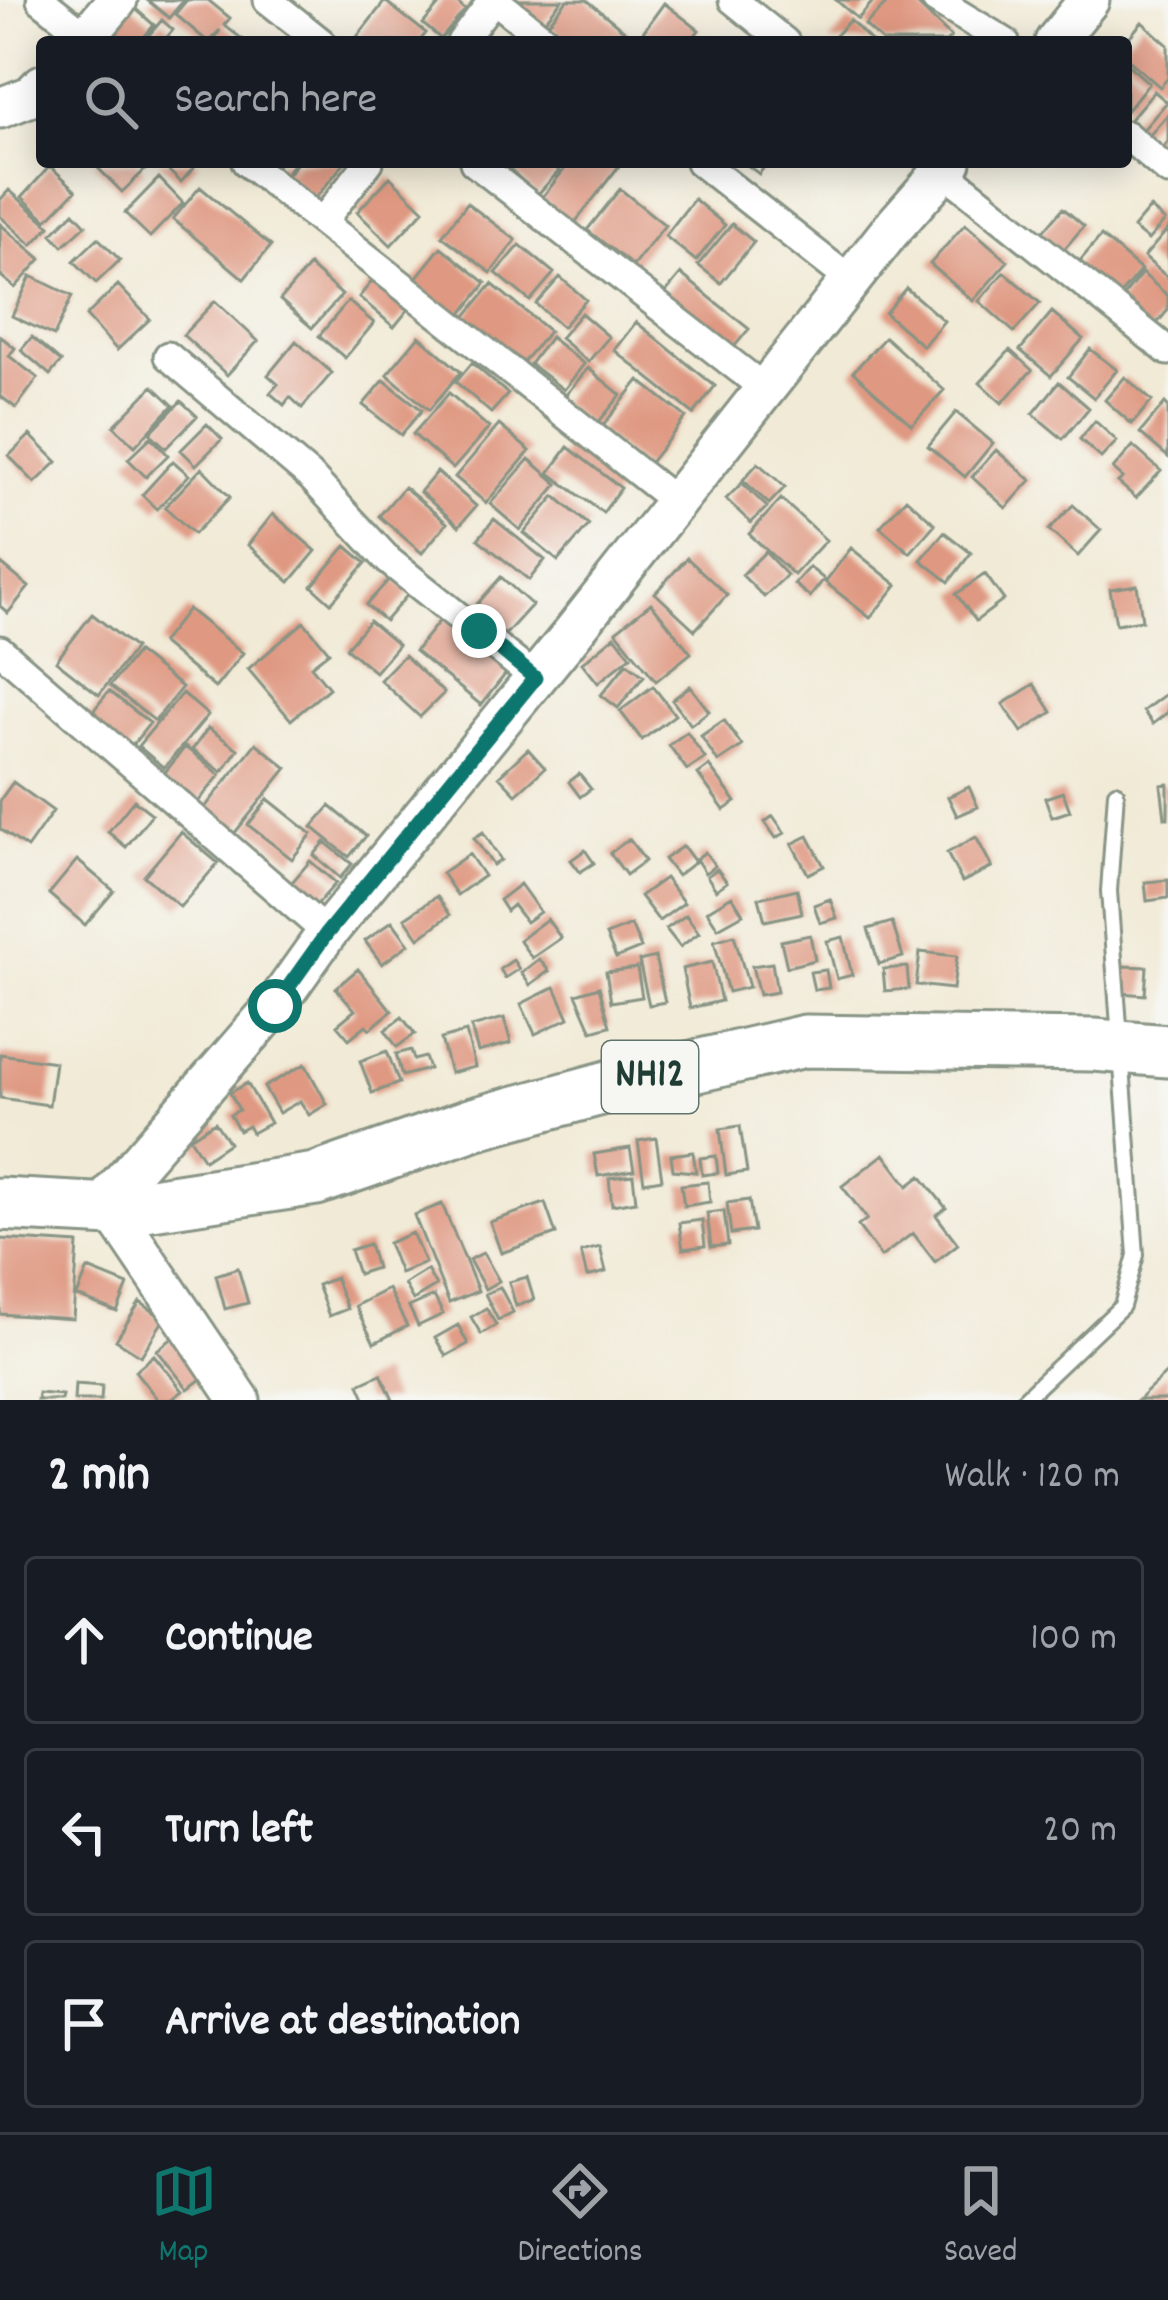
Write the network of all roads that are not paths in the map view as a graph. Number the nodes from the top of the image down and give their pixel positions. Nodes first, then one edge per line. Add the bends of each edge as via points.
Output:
1 (41, 0) edge
2 (117, 0) edge
3 (268, 0) edge
4 (494, 0) edge
5 (733, 0) edge
6 (936, 0) edge
7 (1089, 0) edge
8 (83, 36) edge
9 (91, 36) edge
10 (313, 36) edge
11 (466, 36) edge
12 (540, 36) edge
13 (778, 36) edge
14 (995, 36) edge
15 (1060, 36) edge
16 (36, 91) edge
17 (0, 108) edge
18 (1132, 140) edge
19 (254, 168) edge
20 (364, 168) edge
21 (482, 168) edge
22 (708, 168) edge
23 (940, 168) edge
24 (946, 168) edge
25 (1168, 171) edge
26 (322, 222) junction
27 (851, 281) junction
28 (1168, 351) edge
29 (168, 356) dead end
30 (765, 389) junction
31 (676, 502) junction
32 (0, 650) edge
33 (535, 678) junction
34 (1116, 792) dead end
35 (327, 933) junction
36 (1144, 1049) edge
37 (0, 1184) edge
38 (123, 1202) junction
39 (0, 1204) edge
40 (240, 1400) edge
41 (1022, 1400) edge

1 - 8 street
2 - 9 street
3 - 10 street
4 - 11 street
4 - 12 street
5 - 13 street
6 - 14 street
7 - 15 street
16 - 17 street
18 - 25 street
19 - 26 street
20 - 26 street
21 - 30 street
22 - 27 street
23 - 27 street
24 - 28 street
26 - 31 street
27 - 30 street
29 - 33 street via 312,478 389,561
30 - 31 street
31 - 33 street
32 - 35 street
33 - 35 street
34 - 36 lane via 1109,891
35 - 38 street
36 - 38 highway, NH12 via 805,1041 472,1124 316,1179 184,1202
36 - 41 lane via 1136,1255 1122,1306
37 - 38 highway, NH12
38 - 39 highway, NH12
38 - 40 street

